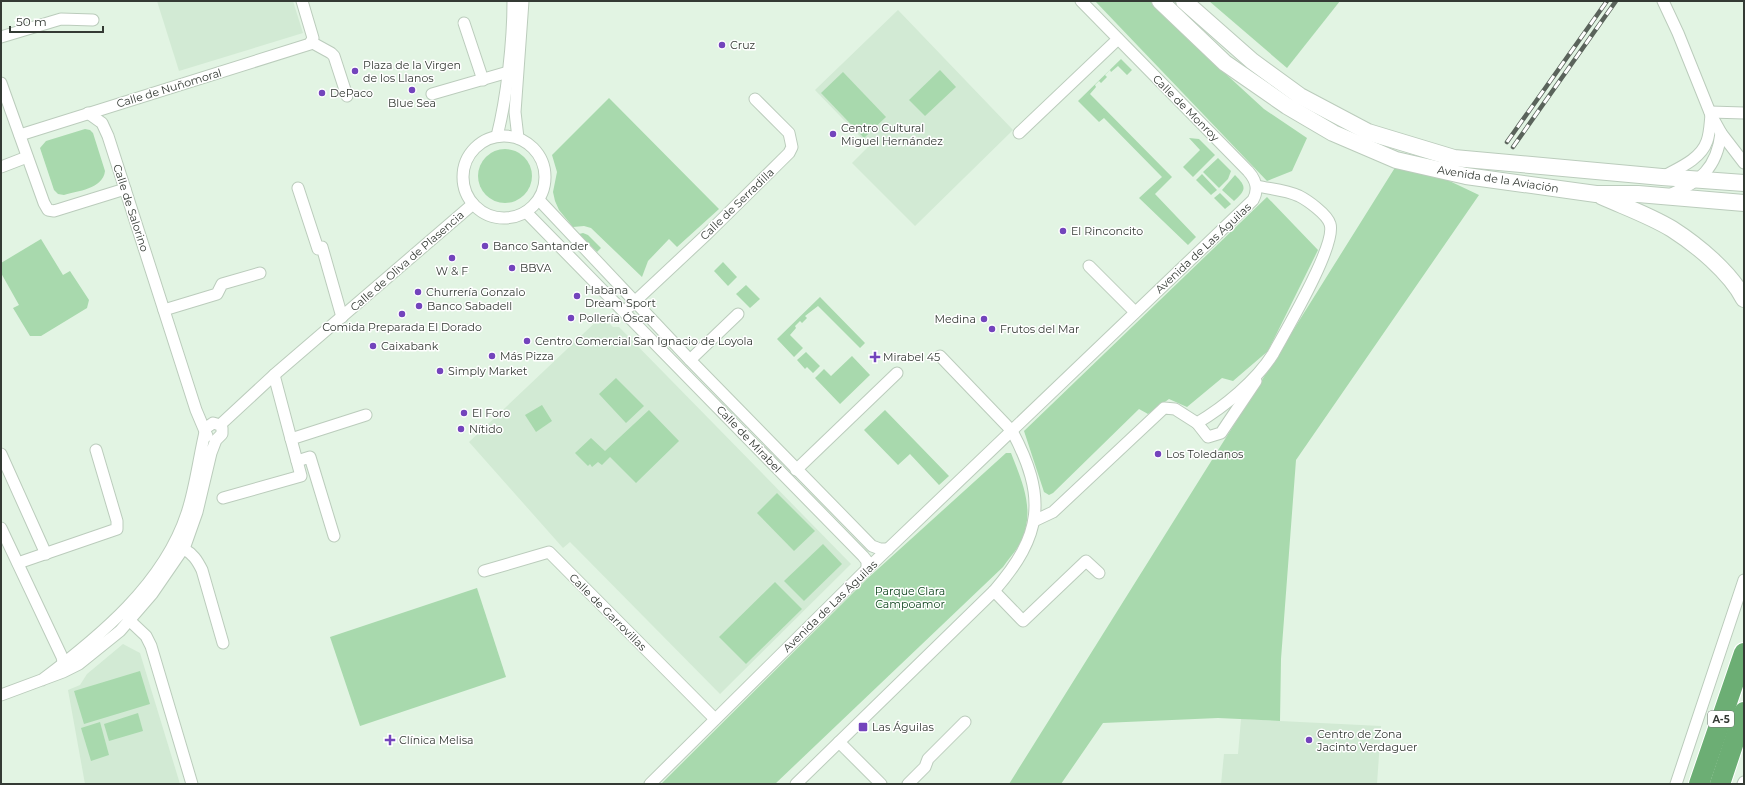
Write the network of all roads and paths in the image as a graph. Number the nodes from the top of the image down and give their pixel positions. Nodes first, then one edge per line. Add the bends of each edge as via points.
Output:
1 (302, 1) edge
2 (513, 1) edge
3 (524, 1) edge
4 (1081, 1) edge
5 (1160, 1) edge
6 (1184, 1) edge
7 (1663, 1) edge
8 (93, 20) dead end
9 (464, 23) dead end
10 (1, 37) edge
11 (312, 38) junction
12 (1118, 39) junction
13 (519, 65) junction
14 (507, 74) junction
15 (483, 80) junction
16 (1, 83) edge
17 (432, 94) dead end
18 (347, 96) dead end
19 (755, 98) dead end
20 (88, 113) junction
21 (1744, 113) edge
22 (1710, 114) junction
23 (1018, 133) dead end
24 (1721, 133) junction
25 (20, 135) junction
26 (497, 136) junction
27 (518, 138) junction
28 (28, 157) junction
29 (1744, 163) edge
30 (1, 167) edge
31 (1662, 177) junction
32 (1699, 179) junction
33 (1255, 182) junction
34 (1744, 182) edge
35 (298, 188) dead end
36 (125, 189) junction
37 (1596, 194) junction
38 (1667, 196) junction
39 (539, 200) junction
40 (1744, 203) edge
41 (473, 204) junction
42 (526, 212) junction
43 (1089, 266) dead end
44 (260, 273) dead end
45 (1744, 299) edge
46 (634, 302) junction
47 (164, 310) junction
48 (624, 311) junction
49 (1135, 312) junction
50 (738, 314) dead end
51 (342, 317) junction
52 (940, 356) dead end
53 (690, 360) junction
54 (1264, 368) junction
55 (897, 373) dead end
56 (274, 374) junction
57 (366, 415) dead end
58 (1197, 422) junction
59 (220, 424) junction
60 (1012, 431) junction
61 (206, 433) junction
62 (290, 439) junction
63 (216, 440) junction
64 (96, 450) dead end
65 (1, 454) edge
66 (297, 461) junction
67 (796, 470) junction
68 (223, 498) dead end
69 (1034, 521) junction
70 (1, 528) edge
71 (334, 536) dead end
72 (184, 549) junction
73 (888, 549) junction
74 (46, 554) junction
75 (18, 563) junction
76 (867, 569) junction
77 (484, 572) dead end
78 (1099, 573) dead end
79 (1744, 580) edge
80 (145, 586) junction
81 (994, 591) junction
82 (131, 622) junction
83 (223, 643) dead end
84 (1744, 653) edge
85 (63, 668) junction
86 (1, 695) edge
87 (1744, 712) edge
88 (716, 719) junction
89 (965, 722) dead end
90 (839, 742) junction
91 (192, 784) edge
92 (650, 784) edge
93 (796, 784) edge
94 (881, 784) edge
95 (908, 784) edge
96 (1676, 784) edge
97 (1699, 784) edge
98 (1720, 784) edge

1 - 11 street
2 - 14 street
3 - 13 street
4 - 12 street, Calle de Monroy
5 - 37 main road, Avenida de la Aviación via 1225,63 1287,106 1333,133 1396,160 1488,179
6 - 31 main road, Avenida de la Aviación via 1252,61 1300,96 1368,132 1454,158
7 - 22 street
8 - 10 street via 61,19
9 - 15 street
11 - 18 street via 332,52
11 - 20 street, Calle de Nuñomoral
12 - 23 street
12 - 33 street, Calle de Monroy
13 - 14 street
13 - 27 street via 515,112
14 - 15 street
14 - 26 street
15 - 17 street
16 - 25 street
19 - 46 street, Calle de Serradilla via 789,134 792,147 789,153
20 - 25 street, Calle de Nuñomoral
20 - 36 street, Calle de Salorino via 106,129
21 - 22 street
22 - 24 street
22 - 31 street via 1707,141 1699,154 1681,168
24 - 29 street
24 - 32 street via 1715,158
25 - 28 street
26 - 27 street
26 - 41 street via 475,148 465,163 463,179 466,194
27 - 39 street via 533,147 541,159 546,176 545,188
28 - 30 street
28 - 36 street via 48,210 54,211
31 - 32 main road, Avenida de la Aviación
32 - 34 main road, Avenida de la Aviación
32 - 38 street via 1685,189
33 - 49 street, Avenida de Las Águilas via 1256,195 1250,204
33 - 54 street via 1299,196 1325,215 1330,224 1329,241 1319,266
35 - 51 street, Calle de Oliva de Plasencia via 318,249 322,247
36 - 47 street, Calle de Salorino
37 - 38 main road, Avenida de la Aviación
37 - 45 main road via 1671,228 1705,254 1738,288
38 - 40 main road, Avenida de la Aviación
39 - 42 street
39 - 46 street, Calle de Mirabel
41 - 42 street via 489,216 504,219 517,217
41 - 51 street, Calle de Oliva de Plasencia
42 - 48 street, Calle de Mirabel
43 - 49 street
44 - 47 street via 222,284 217,294
46 - 48 street
46 - 53 street, Calle de Mirabel
47 - 61 street, Calle de Salorino via 196,410
48 - 76 street, Calle de Mirabel via 863,556 867,562
49 - 60 street, Avenida de Las Águilas
50 - 53 street
51 - 56 street, Calle de Oliva de Plasencia
52 - 60 street
53 - 67 street, Calle de Mirabel
54 - 58 street via 1212,414
54 - 58 street via 1221,433 1208,437
55 - 67 street, Calle de Mirabel
56 - 59 street, Calle de Oliva de Plasencia
56 - 62 street
57 - 62 street
58 - 69 street via 1175,409 1164,408 1053,512
59 - 61 street, Calle de Oliva de Plasencia via 210,424 206,428
59 - 63 street via 222,434
60 - 69 street via 1027,463 1033,484
60 - 73 street, Avenida de Las Águilas
61 - 63 street via 208,438
61 - 80 street via 180,532 161,567
62 - 66 street
63 - 72 street via 197,512
64 - 74 street via 118,528
65 - 74 street
66 - 68 street via 301,476
66 - 71 street via 310,458
67 - 73 street, Calle de Mirabel via 872,546
69 - 81 street via 1025,550
70 - 75 street
72 - 82 street
72 - 83 street via 192,554 202,570
73 - 76 street, Avenida de Las Águilas
74 - 75 street
75 - 85 street
76 - 88 street, Avenida de Las Águilas
77 - 88 street, Calle de Garrovillas via 549,552
78 - 81 street via 1086,560 1024,621
79 - 96 street
80 - 82 street via 127,614
80 - 85 street
81 - 90 street
82 - 85 street via 79,664
82 - 91 street via 146,636 151,646
84 - 97 highway, A-5
85 - 86 street via 42,680
87 - 98 highway, A-5
88 - 92 street, Avenida de Las Águilas
89 - 95 street via 928,759 925,767
90 - 93 street
90 - 94 street

